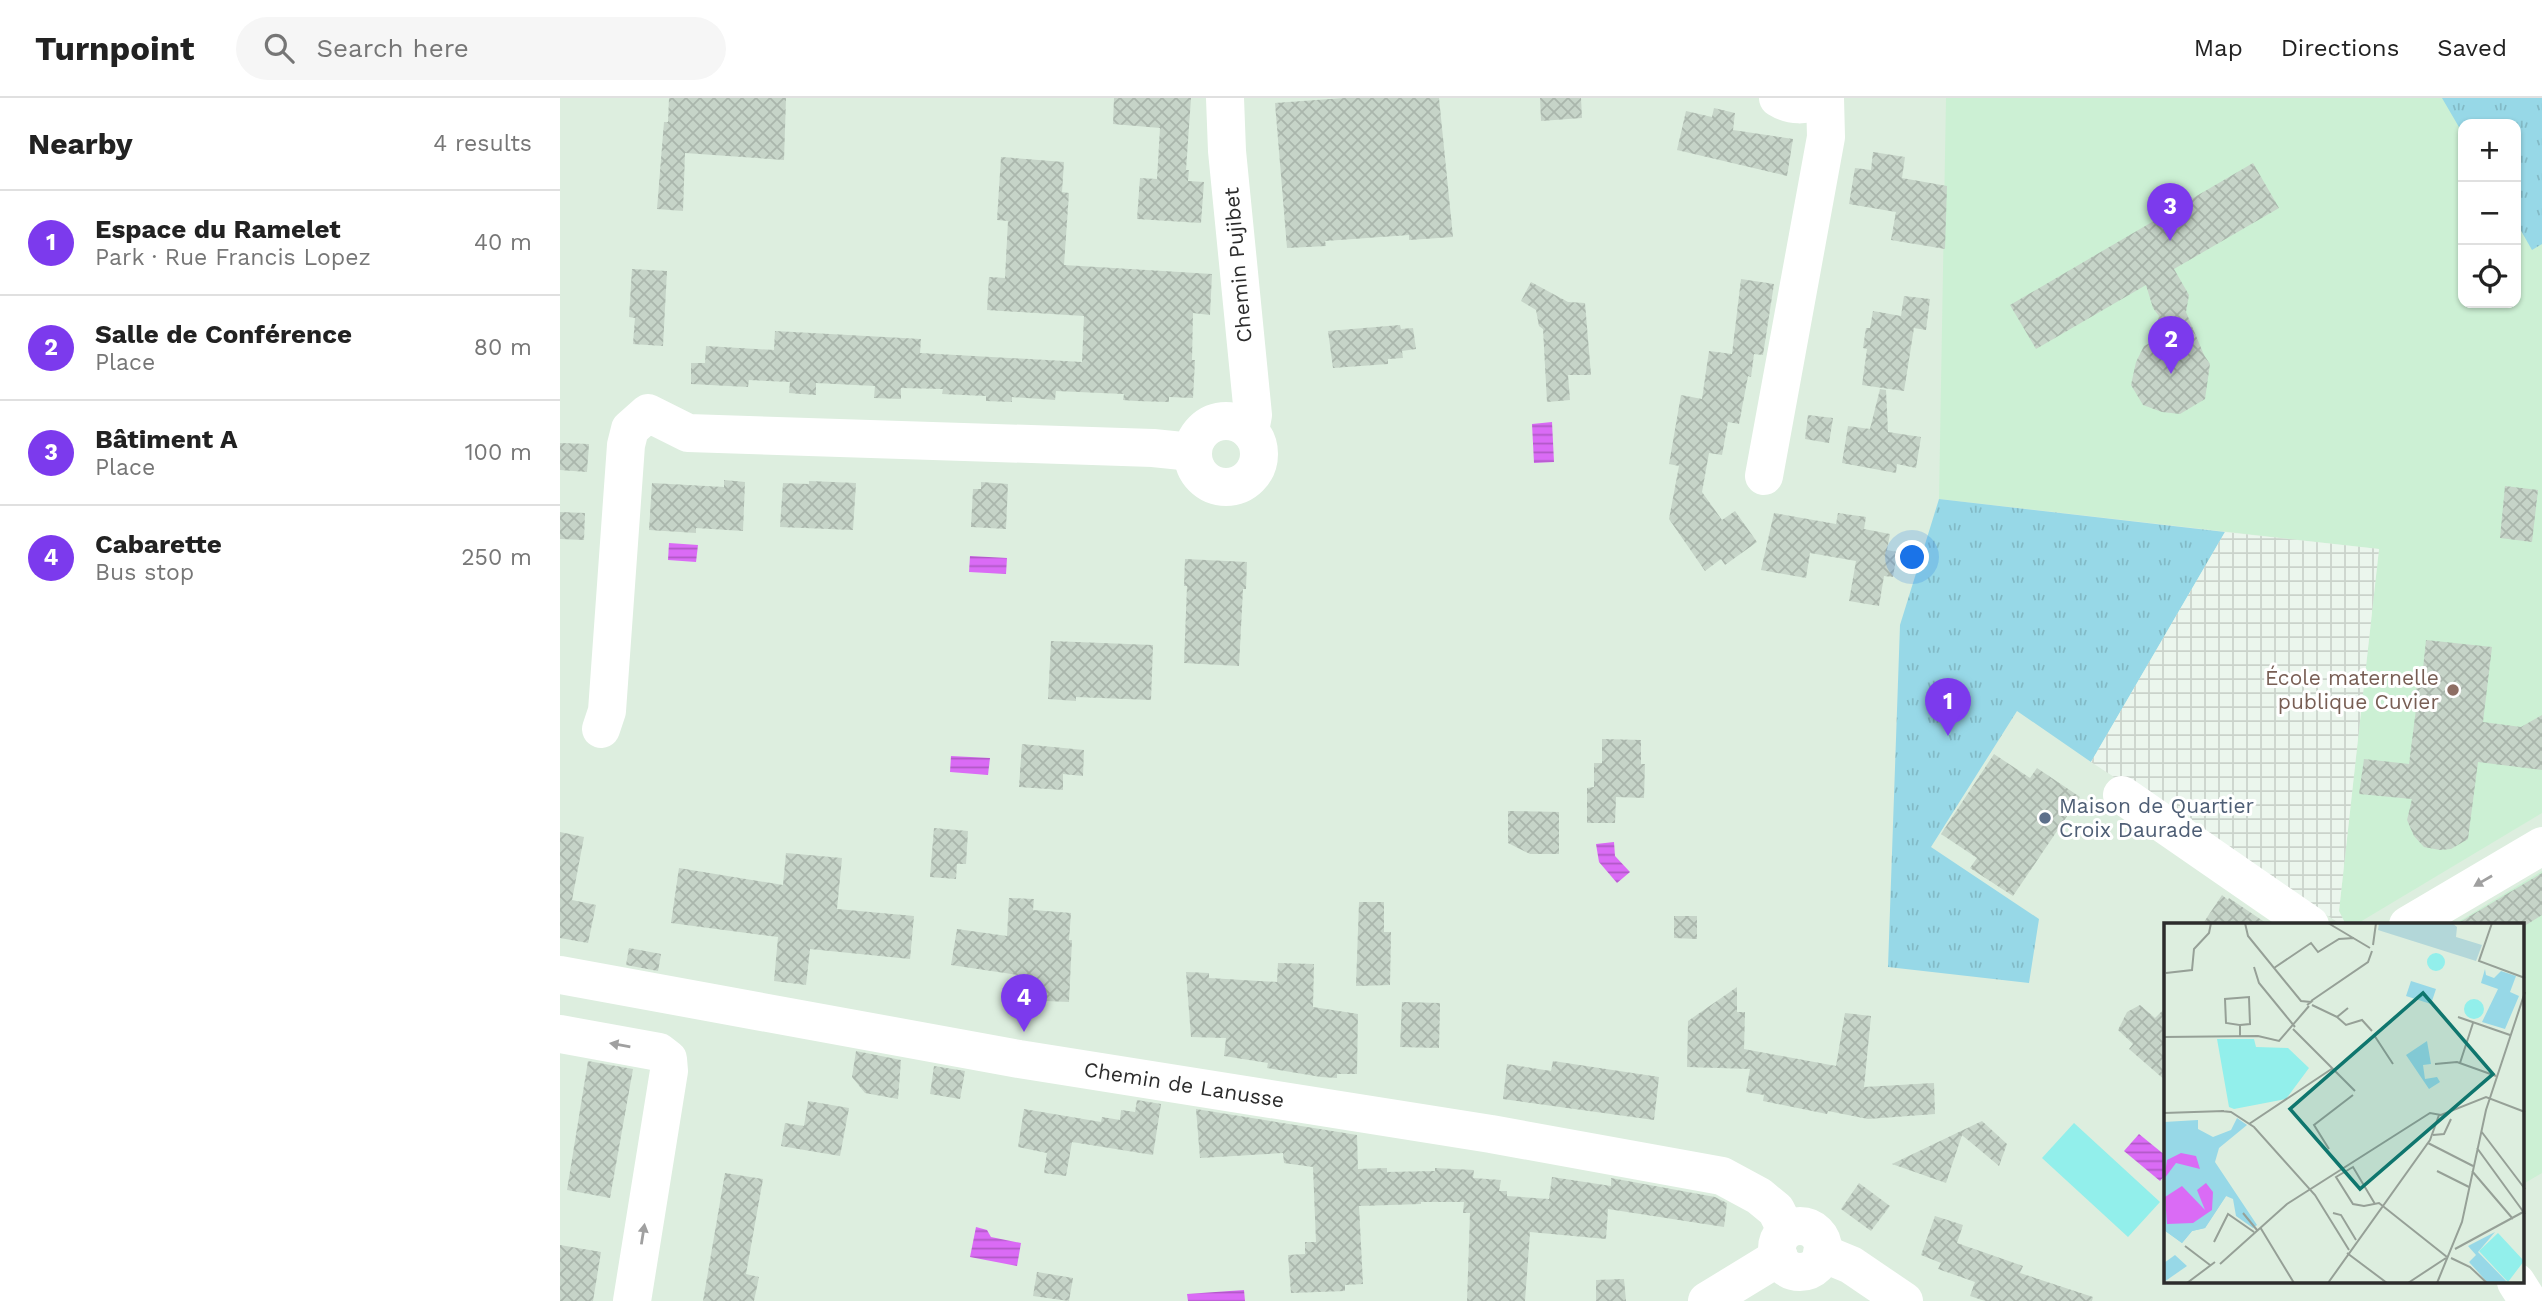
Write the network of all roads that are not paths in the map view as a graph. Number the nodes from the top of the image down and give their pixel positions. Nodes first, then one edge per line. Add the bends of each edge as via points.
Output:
1 (1225, 98) edge
2 (1778, 98) edge
3 (1819, 98) edge
4 (1825, 98) edge
5 (1250, 431) junction
6 (1192, 452) junction
7 (1764, 476) dead end
8 (601, 729) dead end
9 (2122, 795) dead end
10 (2542, 846) edge
11 (2307, 923) edge
12 (2411, 923) edge
13 (560, 975) edge
14 (560, 1034) edge
15 (1783, 1244) junction
16 (2517, 1284) edge
17 (632, 1301) edge
18 (1707, 1301) edge
19 (1904, 1301) edge
20 (2528, 1301) edge

1 - 5 street, Chemin Pujibet via 1253,415
2 - 3 street via 1801,105
4 - 7 street via 1826,137
5 - 6 street via 1220,421 1201,432
5 - 6 street, Chemin Pujibet via 1258,461 1247,480 1237,485 1227,488 1206,481 1193,463
6 - 8 street via 688,433 648,413 630,429 626,446 607,711
9 - 11 street
10 -> 12 street
13 - 15 street, Chemin de Lanusse via 1019,1059 1491,1134 1722,1176 1776,1210
17 -> 14 street via 669,1071 667,1059 659,1052
15 - 18 street
15 - 19 street via 1787,1267 1805,1271 1817,1264 1822,1253 1851,1265
16 - 20 street

